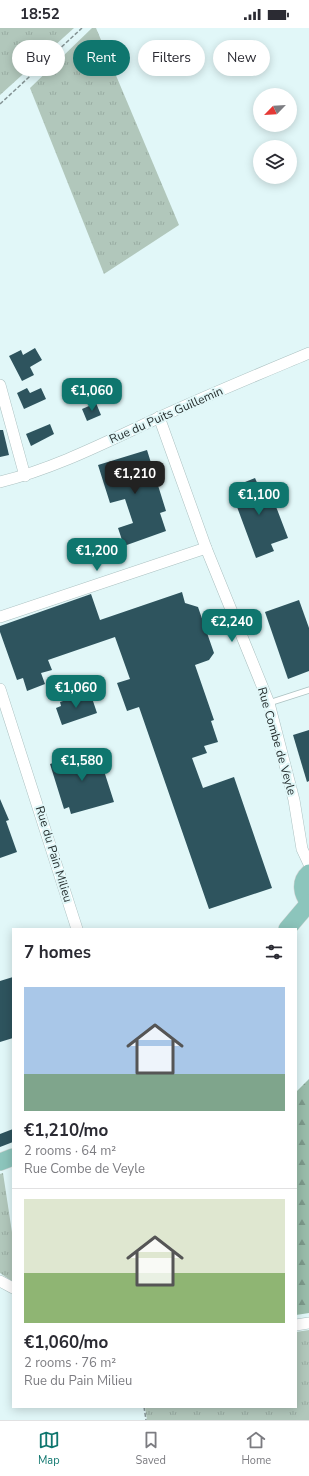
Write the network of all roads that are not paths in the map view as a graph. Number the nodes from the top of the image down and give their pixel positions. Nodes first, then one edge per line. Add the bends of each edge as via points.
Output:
1 (309, 353) edge
2 (0, 385) edge
3 (159, 417) junction
4 (24, 476) junction
5 (0, 482) edge
6 (206, 548) junction
7 (0, 617) edge
8 (0, 689) edge
9 (309, 690) edge
10 (269, 703) junction
11 (3, 707) edge
12 (309, 864) edge
13 (309, 873) edge
14 (309, 903) edge
15 (77, 928) edge
16 (288, 928) edge
17 (12, 1157) edge
18 (0, 1162) edge
19 (0, 1281) edge
20 (12, 1287) edge
21 (309, 1324) edge
22 (297, 1325) edge

1 - 3 street, Rue du Puits Guillemin
2 - 4 street
3 - 4 street, Rue du Puits Guillemin via 72,458
3 - 6 street, Rue Combe de Veyle
4 - 5 street, Rue du Puits Guillemin
6 - 7 street
6 - 10 street, Rue Combe de Veyle
8 - 11 street, Rue du Pain Milieu
9 - 10 lane
10 - 12 street, Rue Combe de Veyle via 294,800 302,849
11 - 15 street, Rue du Pain Milieu
13 - 14 main road via 302,889
14 - 16 main road
17 - 18 main road
19 - 20 street
21 - 22 street

